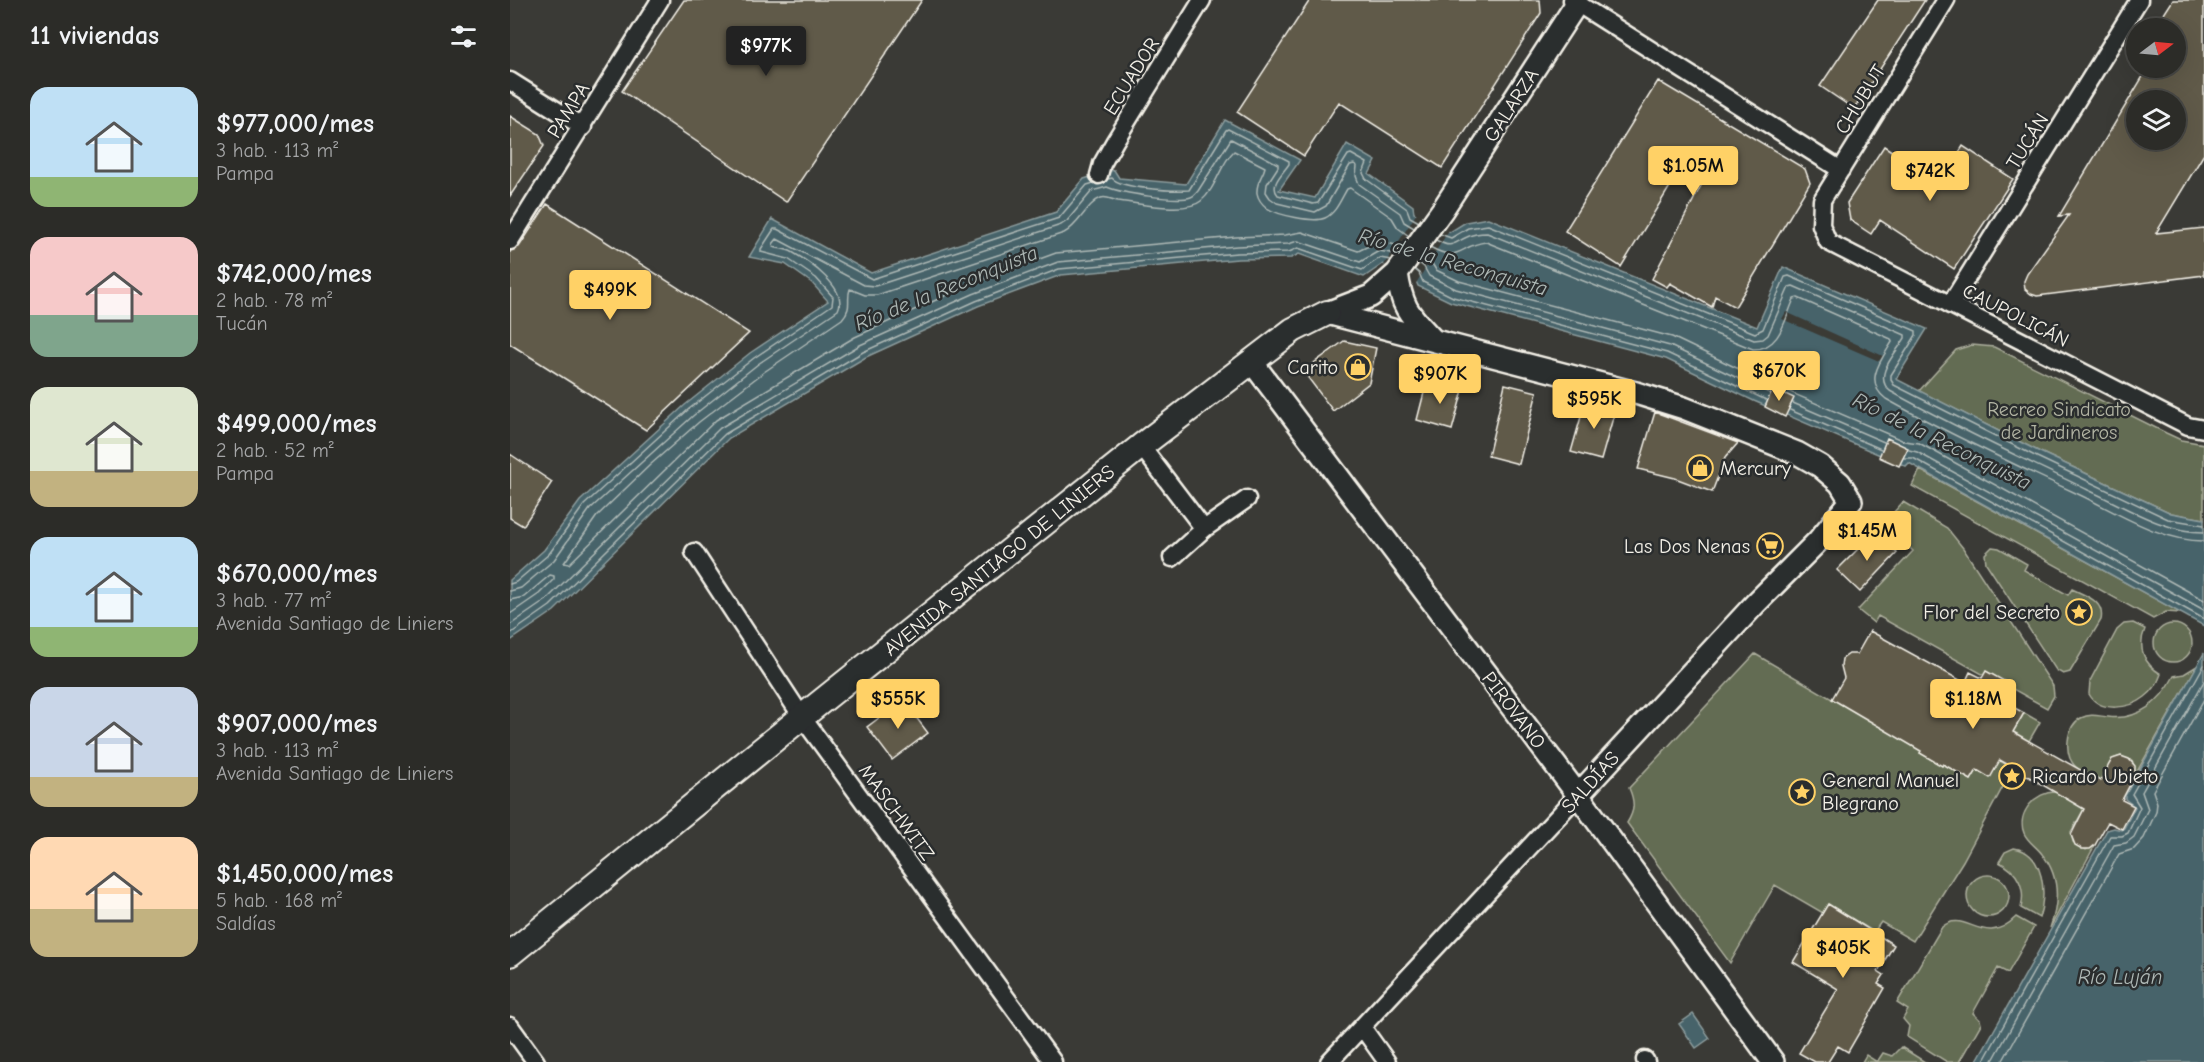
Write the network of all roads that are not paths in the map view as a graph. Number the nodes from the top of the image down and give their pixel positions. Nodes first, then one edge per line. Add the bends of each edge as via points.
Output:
1 (660, 0) edge
2 (1202, 0) edge
3 (1946, 0) edge
4 (2139, 0) edge
5 (1576, 1) edge
6 (510, 81) edge
7 (583, 127) junction
8 (1841, 170) junction
9 (1099, 175) dead end
10 (1821, 225) joint
11 (510, 242) edge
12 (1397, 273) junction
13 (1950, 305) junction
14 (1327, 313) junction
15 (1434, 341) junction
16 (1252, 362) junction
17 (2204, 429) edge
18 (1141, 446) junction
19 (1247, 499) dead end
20 (1204, 529) junction
21 (694, 552) dead end
22 (1172, 558) dead end
23 (802, 717) junction
24 (1578, 795) junction
25 (510, 954) edge
26 (510, 1026) edge
27 (1362, 1027) junction
28 (536, 1062) edge
29 (1053, 1062) edge
30 (1329, 1062) edge
31 (1387, 1062) edge
32 (1773, 1062) edge

1 - 7 street, PAMPA
2 - 9 street, ECUADOR via 1115,141
3 - 8 street, CHUBUT
4 - 13 street, TUCÁN
5 - 8 street
5 - 12 street, GALARZA via 1443,209
6 - 7 street
7 - 11 street, PAMPA
8 - 10 street, CHUBUT via 1822,200
10 - 13 street, CAUPOLICÁN via 1828,242
12 - 14 street, AVENIDA SANTIAGO DE LINIERS via 1371,296
12 - 15 street via 1406,311
13 - 17 street, CAUPOLICÁN via 2188,426
14 - 15 street
14 - 16 main road, AVENIDA SANTIAGO DE LINIERS via 1293,330
15 - 24 street, SALDÍAS via 1684,408 1797,453 1840,483 1851,501 1818,541
16 - 18 main road, AVENIDA SANTIAGO DE LINIERS
16 - 24 street, PIROVANO
18 - 20 street
18 - 23 main road, AVENIDA SANTIAGO DE LINIERS
19 - 20 street
20 - 22 street
21 - 23 street, MASCHWITZ
23 - 25 main road, AVENIDA SANTIAGO DE LINIERS
23 - 29 street, MASCHWITZ
24 - 27 street, SALDÍAS
24 - 32 street, PIROVANO
26 - 28 street
27 - 30 street, SALDÍAS
27 - 31 street

